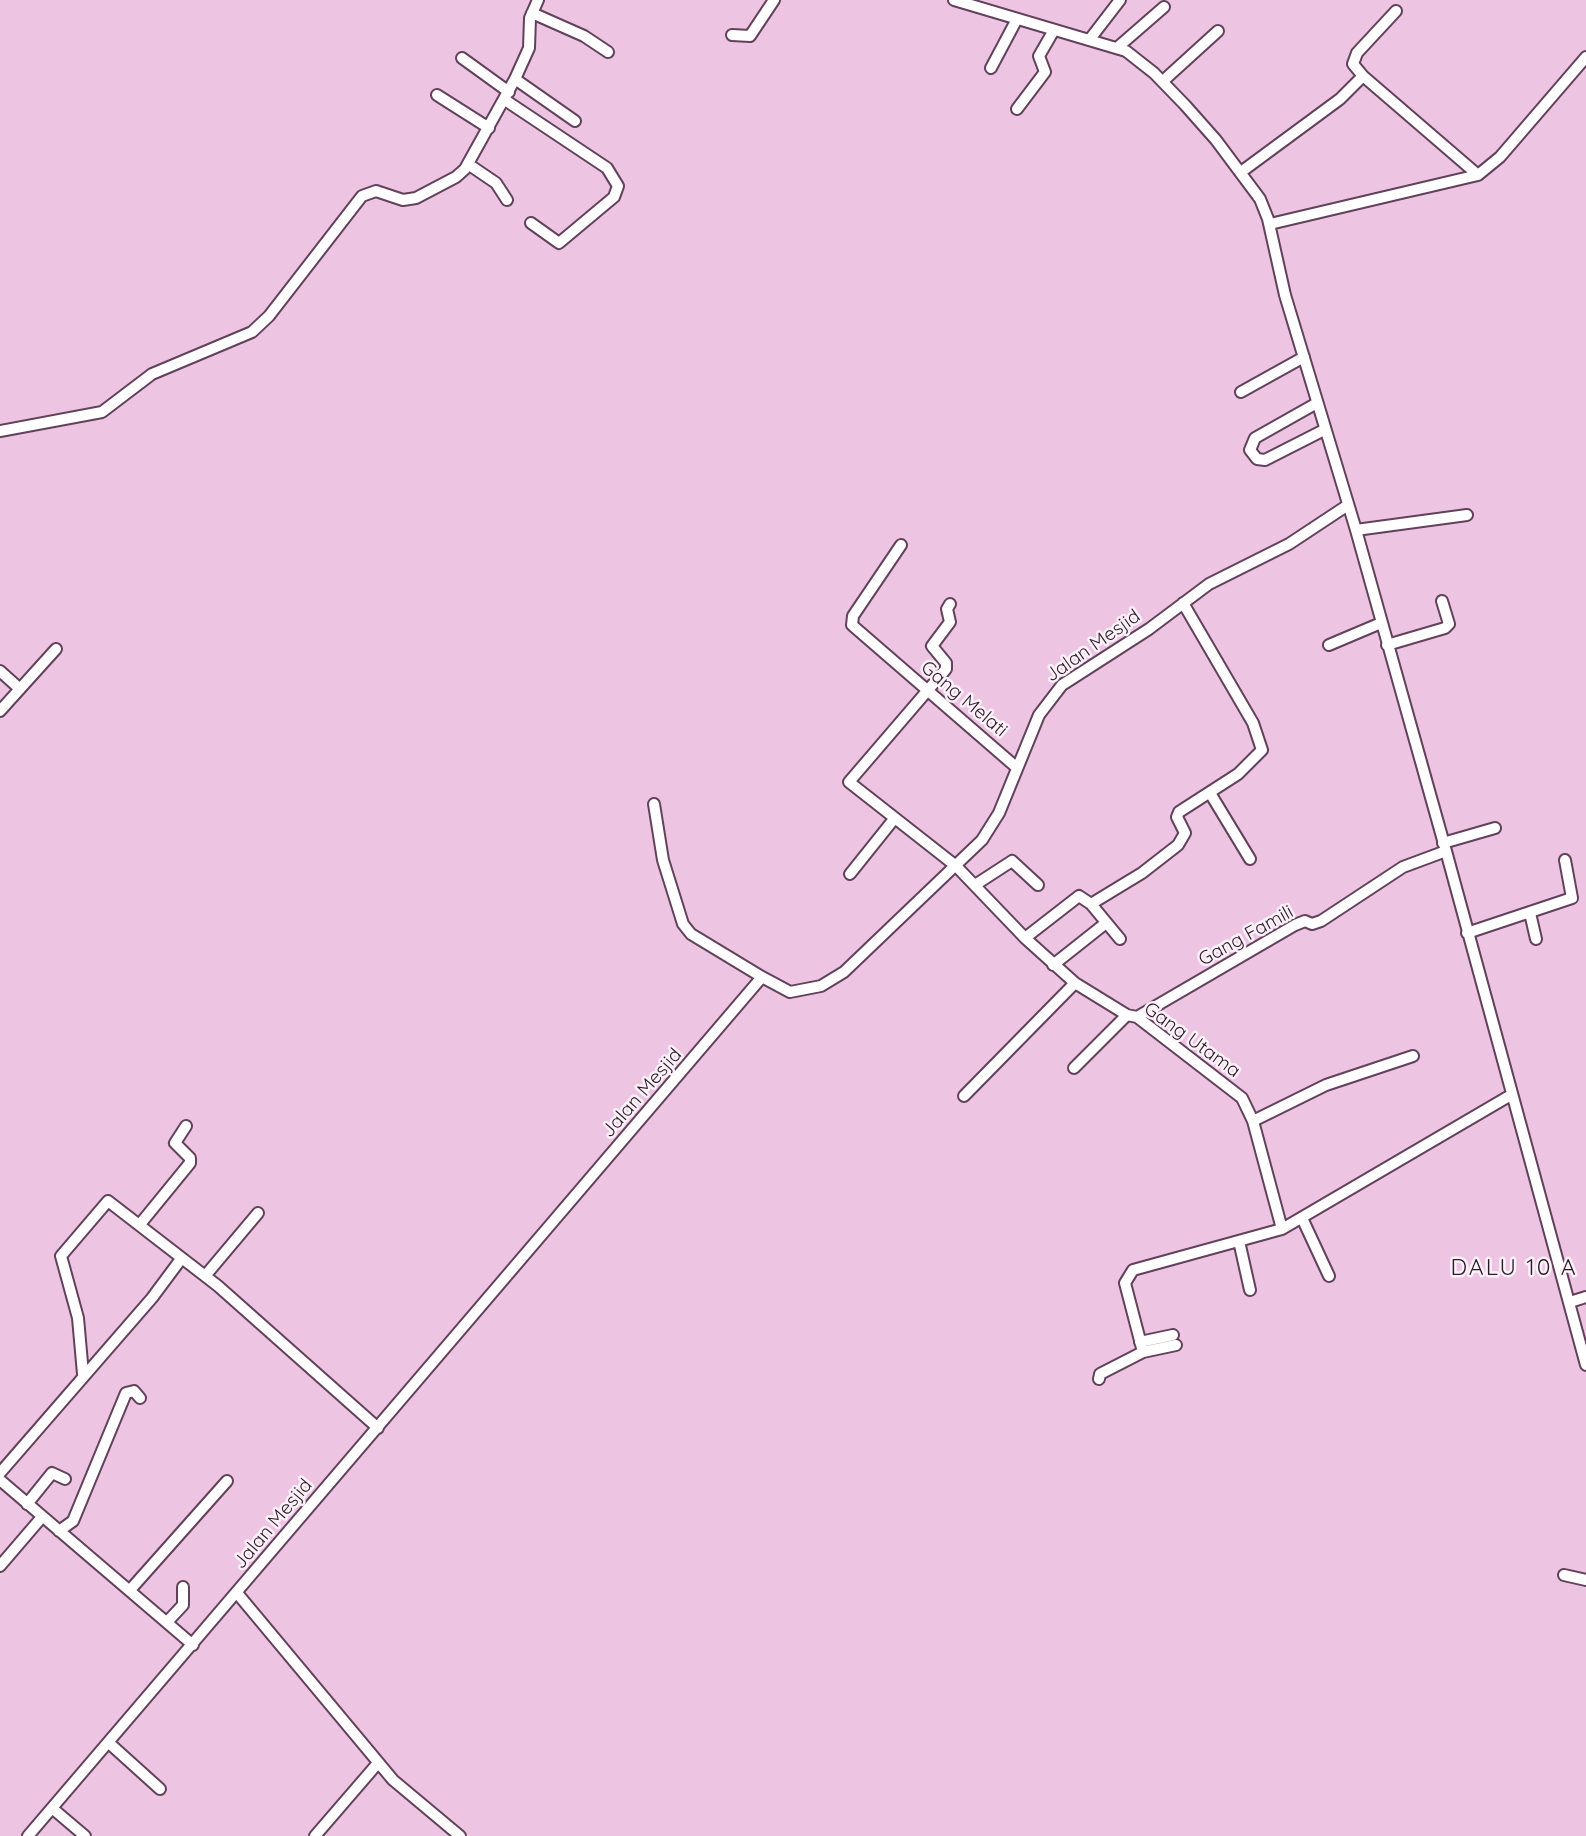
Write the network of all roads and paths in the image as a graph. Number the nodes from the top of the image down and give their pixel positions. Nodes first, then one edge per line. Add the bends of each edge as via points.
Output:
1 (538, 0) edge
2 (774, 0) edge
3 (954, 0) edge
4 (1121, 0) edge
5 (1164, 7) dead end
6 (1396, 10) dead end
7 (532, 13) junction
8 (1017, 19) junction
9 (1054, 30) junction
10 (1218, 31) dead end
11 (732, 36) dead end
12 (1090, 38) junction
13 (1118, 47) junction
14 (608, 52) dead end
15 (1586, 57) edge
16 (462, 58) dead end
17 (991, 68) dead end
18 (1363, 76) junction
19 (515, 79) junction
20 (1163, 81) junction
21 (437, 95) dead end
22 (507, 96) junction
23 (1017, 109) dead end
24 (575, 121) dead end
25 (489, 128) junction
26 (468, 164) junction
27 (1241, 172) junction
28 (1478, 175) junction
29 (507, 200) dead end
30 (531, 223) dead end
31 (1270, 224) junction
32 (1304, 357) junction
33 (1241, 392) dead end
34 (1317, 404) junction
35 (1324, 430) junction
36 (0, 431) edge
37 (1348, 505) junction
38 (1467, 515) dead end
39 (1356, 530) junction
40 (901, 545) dead end
41 (1442, 601) dead end
42 (1183, 603) junction
43 (950, 604) dead end
44 (1381, 623) junction
45 (1329, 645) dead end
46 (1387, 645) junction
47 (56, 649) dead end
48 (0, 671) edge
49 (20, 689) junction
50 (928, 692) junction
51 (0, 712) edge
52 (1016, 767) junction
53 (1210, 793) junction
54 (654, 804) dead end
55 (894, 819) junction
56 (1495, 828) dead end
57 (1445, 847) junction
58 (1250, 859) dead end
59 (1565, 860) dead end
60 (956, 866) junction
61 (850, 874) dead end
62 (1038, 885) dead end
63 (975, 886) junction
64 (1091, 904) junction
65 (1530, 913) junction
66 (1106, 923) junction
67 (1467, 933) junction
68 (1025, 938) junction
69 (1120, 939) dead end
70 (1536, 939) dead end
71 (1053, 965) junction
72 (762, 976) junction
73 (1075, 984) junction
74 (1132, 1016) junction
75 (1413, 1056) dead end
76 (1074, 1068) dead end
77 (964, 1096) dead end
78 (1511, 1096) junction
79 (1253, 1121) junction
80 (186, 1126) dead end
81 (258, 1213) dead end
82 (1302, 1218) junction
83 (141, 1223) junction
84 (1282, 1229) junction
85 (1238, 1241) junction
86 (181, 1259) junction
87 (205, 1276) junction
88 (1329, 1276) dead end
89 (1250, 1290) dead end
90 (1586, 1297) edge
91 (1570, 1302) junction
92 (1175, 1340) dead end
93 (1142, 1347) junction
94 (1586, 1365) edge
95 (83, 1374) junction
96 (1099, 1379) dead end
97 (140, 1398) dead end
98 (378, 1428) junction
99 (0, 1473) edge
100 (65, 1479) dead end
101 (0, 1481) edge
102 (227, 1481) dead end
103 (27, 1504) junction
104 (42, 1517) junction
105 (59, 1531) junction
106 (0, 1566) edge
107 (1564, 1575) dead end
108 (1586, 1580) edge
109 (183, 1587) dead end
110 (130, 1590) junction
111 (237, 1593) junction
112 (167, 1622) junction
113 (193, 1645) junction
114 (109, 1743) junction
115 (378, 1763) junction
116 (160, 1788) dead end
117 (52, 1808) junction
118 (28, 1836) edge
119 (85, 1836) edge
120 (315, 1836) edge
121 (460, 1836) edge

1 - 7 street
2 - 11 street via 750,36
3 - 8 street
4 - 12 street
5 - 13 street
6 - 18 street via 1353,59
7 - 14 street
7 - 19 street via 529,48
8 - 9 street
8 - 17 street
9 - 12 street
9 - 23 street via 1039,56 1045,72
10 - 20 street
12 - 13 street
13 - 20 street
15 - 28 street via 1500,157
16 - 22 street
18 - 27 street via 1340,99
18 - 28 street
19 - 22 street
19 - 24 street
20 - 27 street
21 - 25 street
22 - 25 street
22 - 30 street via 607,169 618,186 614,197 559,243
25 - 26 street
26 - 29 street via 496,183
26 - 36 street via 456,177 416,198 403,200 376,191 362,197 252,332 152,374 102,412
27 - 31 street
28 - 31 street
31 - 32 street
32 - 33 street
32 - 34 street
34 - 35 street
34 - 35 street via 1260,435 1251,442 1250,450 1257,459 1265,460
35 - 37 street
37 - 39 street
37 - 42 street, Jalan Mesjid via 1289,544 1231,570
38 - 39 street
39 - 44 street
40 - 50 street, Gang Melati via 851,621 855,630
41 - 46 street via 1445,628
42 - 52 street, Jalan Mesjid via 1054,693
42 - 53 street via 1263,746 1249,764
43 - 50 street via 950,622 932,646 947,667
44 - 45 street
44 - 46 street
46 - 57 street
47 - 49 street
48 - 49 street
49 - 51 street
50 - 52 street, Gang Melati
50 - 55 street, Gang Utama via 849,782
52 - 60 street, Jalan Mesjid via 994,825
53 - 58 street
53 - 64 street via 1179,812 1185,833 1178,845
54 - 72 street via 663,860 683,924 691,934
55 - 60 street, Gang Utama
55 - 61 street
56 - 57 street, Gang Famili
57 - 67 street
57 - 74 street, Gang Famili via 1403,866 1321,921 1295,925
59 - 65 street via 1573,897
60 - 63 street, Gang Utama
60 - 72 street, Jalan Mesjid via 831,980 790,992
62 - 63 street via 1012,861
63 - 68 street, Gang Utama
64 - 66 street
64 - 68 street via 1079,896
65 - 67 street
65 - 70 street
66 - 69 street
66 - 71 street
67 - 78 street
68 - 71 street, Gang Utama
71 - 73 street, Gang Utama
72 - 98 street, Jalan Mesjid
73 - 74 street, Gang Utama
73 - 77 street
74 - 76 street, Gang Famili
74 - 79 street, Gang Utama via 1235,1092
75 - 79 street via 1326,1085
78 - 82 street
78 - 91 street
79 - 84 street, Gang Utama
80 - 83 street via 175,1143 190,1163
81 - 87 street
82 - 84 street
82 - 88 street
83 - 86 street
83 - 95 street via 108,1200 61,1255 78,1318
84 - 85 street
85 - 89 street
85 - 93 street via 1129,1273 1125,1283
86 - 87 street
86 - 95 street
87 - 98 street
90 - 91 street
91 - 94 street
92 - 93 street
93 - 96 street
95 - 99 street
97 - 105 street via 134,1391 126,1393 73,1521
98 - 111 street, Jalan Mesjid
100 - 103 street via 52,1473
101 - 103 street
102 - 110 street
103 - 104 street
104 - 105 street
104 - 106 street
105 - 110 street
107 - 108 street
109 - 112 street via 183,1605
110 - 112 street
111 - 113 street, Jalan Mesjid
111 - 115 street
112 - 113 street
113 - 114 street, Jalan Mesjid
114 - 116 street
114 - 117 street, Jalan Mesjid
115 - 120 street
115 - 121 street
117 - 118 street, Jalan Mesjid
117 - 119 street

